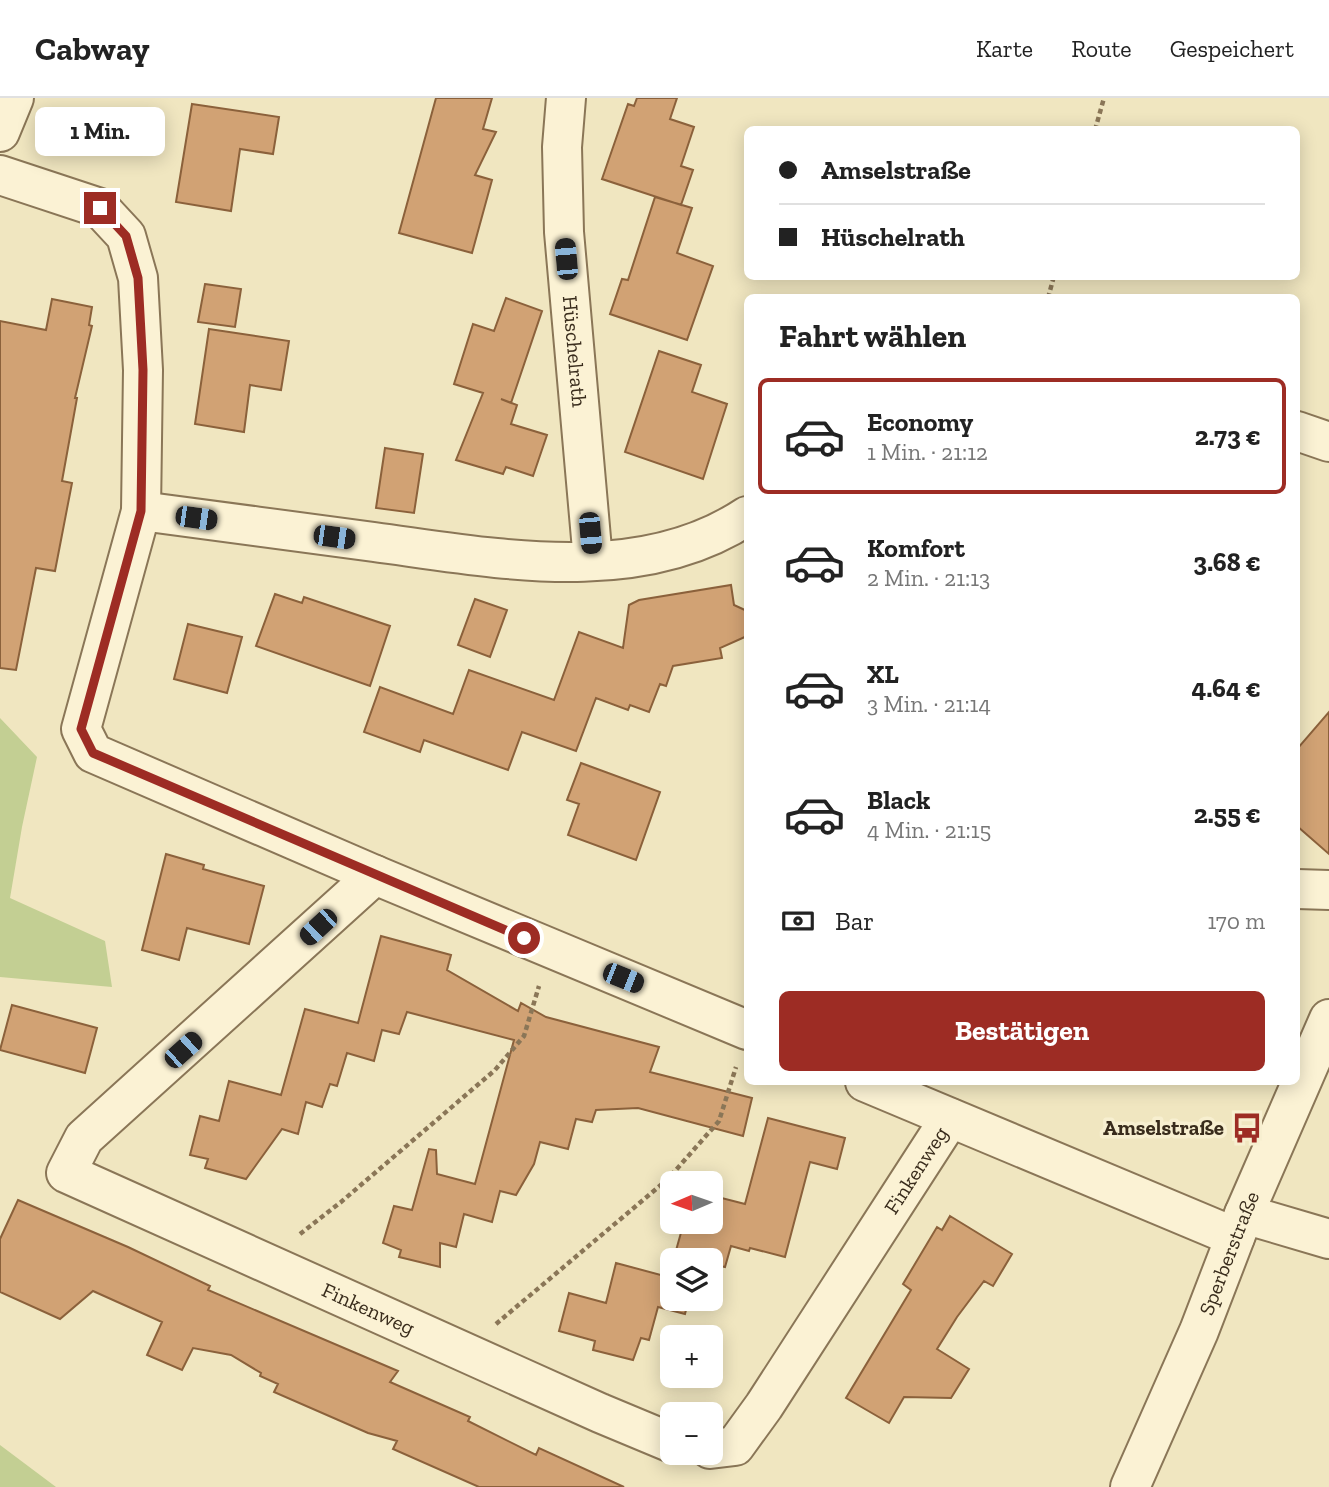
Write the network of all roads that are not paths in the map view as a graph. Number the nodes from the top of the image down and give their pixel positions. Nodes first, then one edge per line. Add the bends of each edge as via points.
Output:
1 (14, 98) edge
2 (566, 98) edge
3 (0, 132) edge
4 (0, 175) edge
5 (1300, 432) edge
6 (1329, 442) edge
7 (141, 511) junction
8 (744, 518) edge
9 (593, 561) junction
10 (375, 875) junction
11 (1300, 890) edge
12 (1329, 890) edge
13 (1329, 1019) edge
14 (743, 1044) edge
15 (872, 1085) edge
16 (950, 1118) junction
17 (1240, 1226) junction
18 (1329, 1238) edge
19 (660, 1438) edge
20 (723, 1447) edge
21 (1130, 1487) edge

1 - 3 street
2 - 9 street, Hüschelrath via 564,232
4 - 7 street via 100,208 126,236 138,278 142,344
5 - 6 street
7 - 9 street via 527,562
7 - 10 street via 81,729 93,753
8 - 9 street via 663,554
10 - 14 street via 549,948
10 - 19 street, Finkenweg via 84,1138 66,1172
11 - 12 street
13 - 17 street, Sperberstraße
15 - 16 street
16 - 17 street
16 - 20 street, Finkenweg via 764,1406 735,1446
17 - 18 street
17 - 21 street, Sperberstraße

